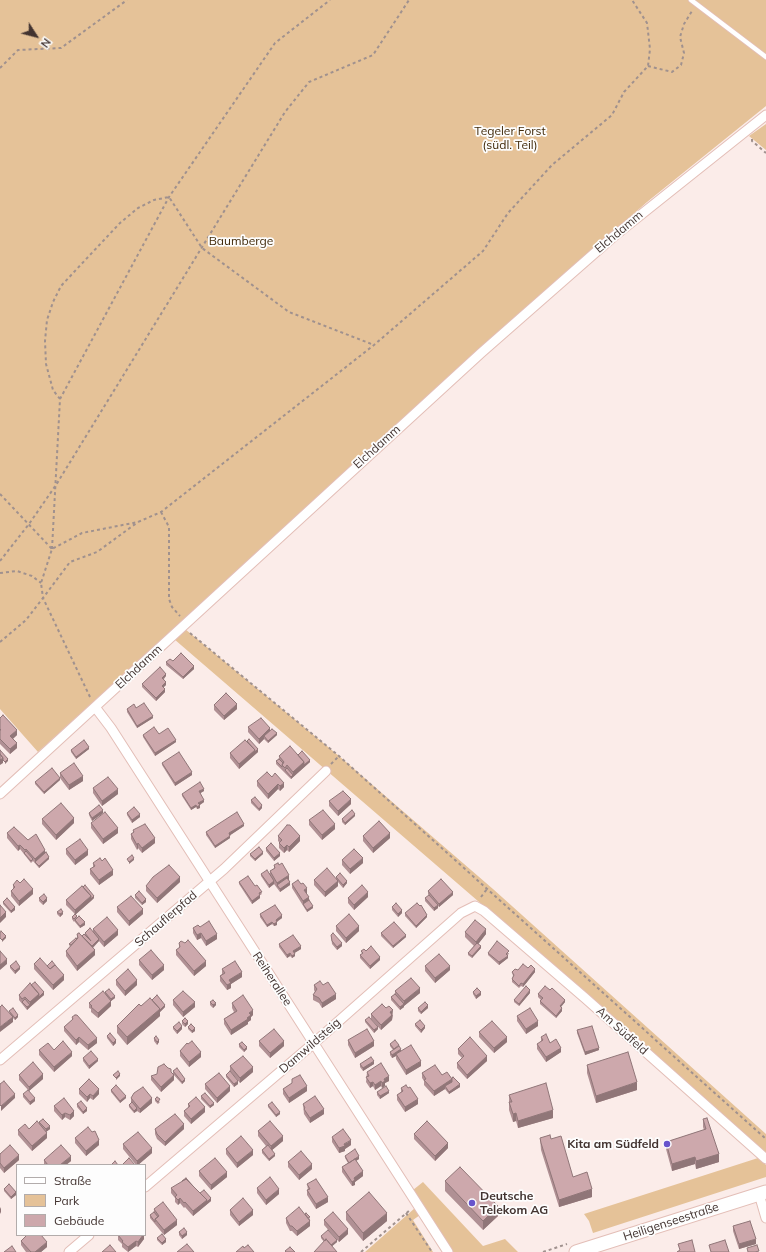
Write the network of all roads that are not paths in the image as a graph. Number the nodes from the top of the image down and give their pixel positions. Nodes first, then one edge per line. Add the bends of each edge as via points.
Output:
1 (691, 0) edge
2 (766, 57) edge
3 (766, 115) edge
4 (95, 707) junction
5 (326, 771) dead end
6 (0, 794) edge
7 (209, 882) junction
8 (475, 906) joint
9 (314, 1043) junction
10 (0, 1060) edge
11 (766, 1159) edge
12 (146, 1186) edge
13 (762, 1193) edge
14 (766, 1218) edge
15 (87, 1236) edge
16 (69, 1252) edge
17 (448, 1252) edge
18 (576, 1252) edge

1 - 2 lane
3 - 4 street, Elchdamm via 613,237 435,395
4 - 6 street, Elchdamm
4 - 7 street, Reiherallee
5 - 7 street, Schauflerpfad
7 - 9 street, Reiherallee
7 - 10 street, Schauflerpfad
8 - 9 street, Damwildsteig via 461,913
8 - 11 street, Am Südfeld via 585,998
9 - 12 street, Damwildsteig
9 - 17 street, Reiherallee
13 - 14 street
13 - 18 main road, Heiligenseestraße
15 - 16 street

